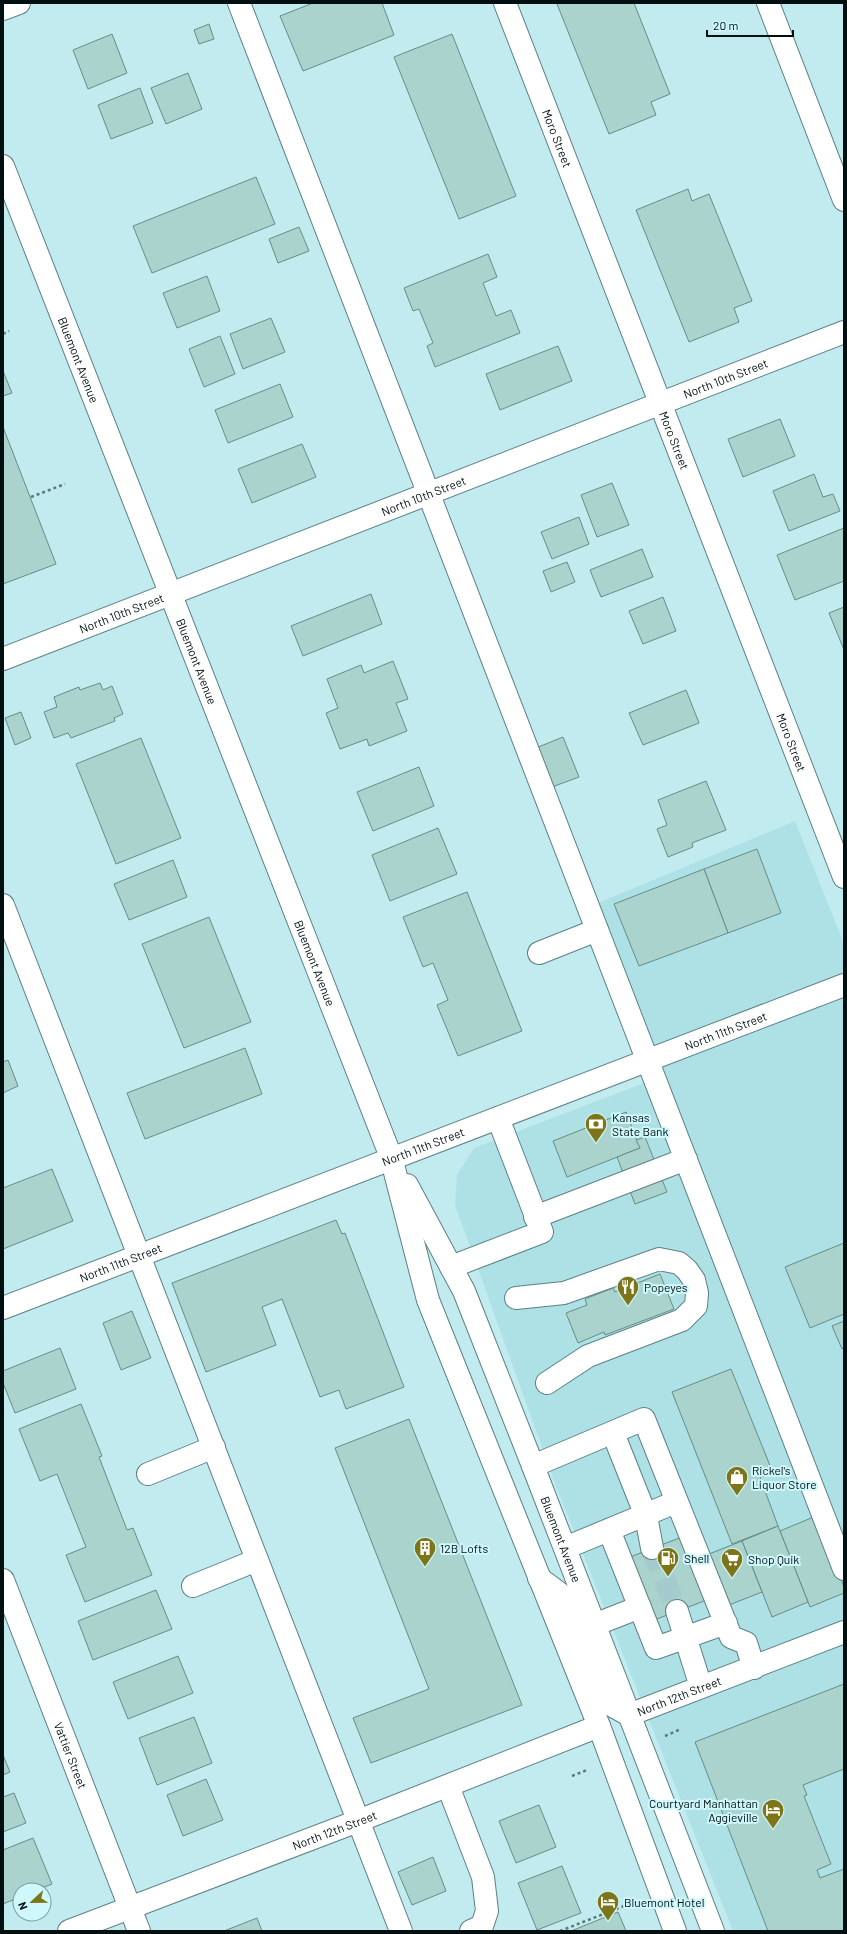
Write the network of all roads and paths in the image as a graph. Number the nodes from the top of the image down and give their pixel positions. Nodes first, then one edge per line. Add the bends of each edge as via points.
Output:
1 (19, 3) edge
2 (239, 3) edge
3 (505, 3) edge
4 (768, 3) edge
5 (3, 9) edge
6 (3, 166) edge
7 (844, 200) edge
8 (9, 331) dead end
9 (844, 332) edge
10 (3, 334) edge
11 (661, 403) junction
12 (65, 484) dead end
13 (429, 493) junction
14 (31, 497) dead end
15 (171, 593) junction
16 (3, 658) edge
17 (844, 877) edge
18 (3, 905) edge
19 (597, 930) junction
20 (539, 953) dead end
21 (844, 985) edge
22 (648, 1060) junction
23 (498, 1118) junction
24 (392, 1157) junction
25 (686, 1159) junction
26 (535, 1217) junction
27 (140, 1255) junction
28 (451, 1267) junction
29 (516, 1298) dead end
30 (3, 1308) edge
31 (547, 1383) dead end
32 (613, 1433) junction
33 (214, 1447) junction
34 (534, 1466) junction
35 (148, 1474) dead end
36 (676, 1502) junction
37 (646, 1516) junction
38 (609, 1530) junction
39 (565, 1548) junction
40 (652, 1548) tunnel mouth
41 (257, 1560) junction
42 (844, 1569) edge
43 (539, 1578) junction
44 (3, 1580) edge
45 (193, 1586) dead end
46 (640, 1607) junction
47 (677, 1611) tunnel mouth
48 (726, 1623) junction
49 (594, 1625) junction
50 (844, 1632) edge
51 (686, 1638) junction
52 (754, 1668) junction
53 (701, 1687) junction
54 (629, 1715) junction
55 (599, 1726) junction
56 (448, 1786) junction
57 (358, 1822) junction
58 (624, 1906) dead end
59 (130, 1907) junction
60 (70, 1931) edge
61 (140, 1931) edge
62 (401, 1931) edge
63 (471, 1931) edge
64 (560, 1931) edge
65 (675, 1931) edge
66 (713, 1931) edge

1 - 5 street
2 - 13 street
3 - 11 street, Moro Street
4 - 7 street
6 - 15 street, Bluemont Avenue
8 - 10 path
9 - 11 street, North 10th Street
11 - 13 street, North 10th Street
11 - 17 street, Moro Street
12 - 14 path
13 - 15 street, North 10th Street
13 - 19 street
15 - 16 street, North 10th Street
15 - 24 street, Bluemont Avenue
18 - 27 street
19 - 20 street
19 - 22 street
21 - 22 street, North 11th Street
22 - 23 street, North 11th Street
22 - 25 street
23 - 24 street, North 11th Street
23 - 26 street
24 - 27 street, North 11th Street
24 - 28 street, Bluemont Avenue
24 - 43 street, Bluemont Avenue via 428,1300
25 - 26 street
25 - 42 street
26 - 28 street via 542,1232
27 - 30 street, North 11th Street
27 - 33 street
28 - 34 street, Bluemont Avenue via 466,1297
29 - 31 street via 564,1293 659,1259 679,1262 694,1280 696,1306 682,1320 588,1356
32 - 34 street
32 - 36 street via 644,1420
32 - 37 street
33 - 35 street
33 - 41 street
34 - 39 street, Bluemont Avenue
36 - 37 street
36 - 48 street
37 - 38 street
37 - 40 street
38 - 39 street
38 - 46 street
39 - 49 street, Bluemont Avenue
41 - 45 street
41 - 57 street
43 - 54 street, North 12th Street via 567,1599 611,1705
43 - 55 street, Bluemont Avenue
44 - 59 street, Vattier Street
46 - 49 street
46 - 51 street via 656,1648
47 - 51 street
48 - 51 street
48 - 52 street via 731,1637 746,1643
49 - 54 street, Bluemont Avenue
50 - 52 street, North 12th Street
51 - 53 street
52 - 53 street, North 12th Street
53 - 54 street, North 12th Street
54 - 66 street, Bluemont Avenue
55 - 56 street, North 12th Street
55 - 65 street, Bluemont Avenue
56 - 57 street, North 12th Street
56 - 63 street via 483,1877 487,1911 482,1926
57 - 59 street, North 12th Street
57 - 62 street
58 - 64 path
59 - 60 street, North 12th Street
59 - 61 street, Vattier Street

